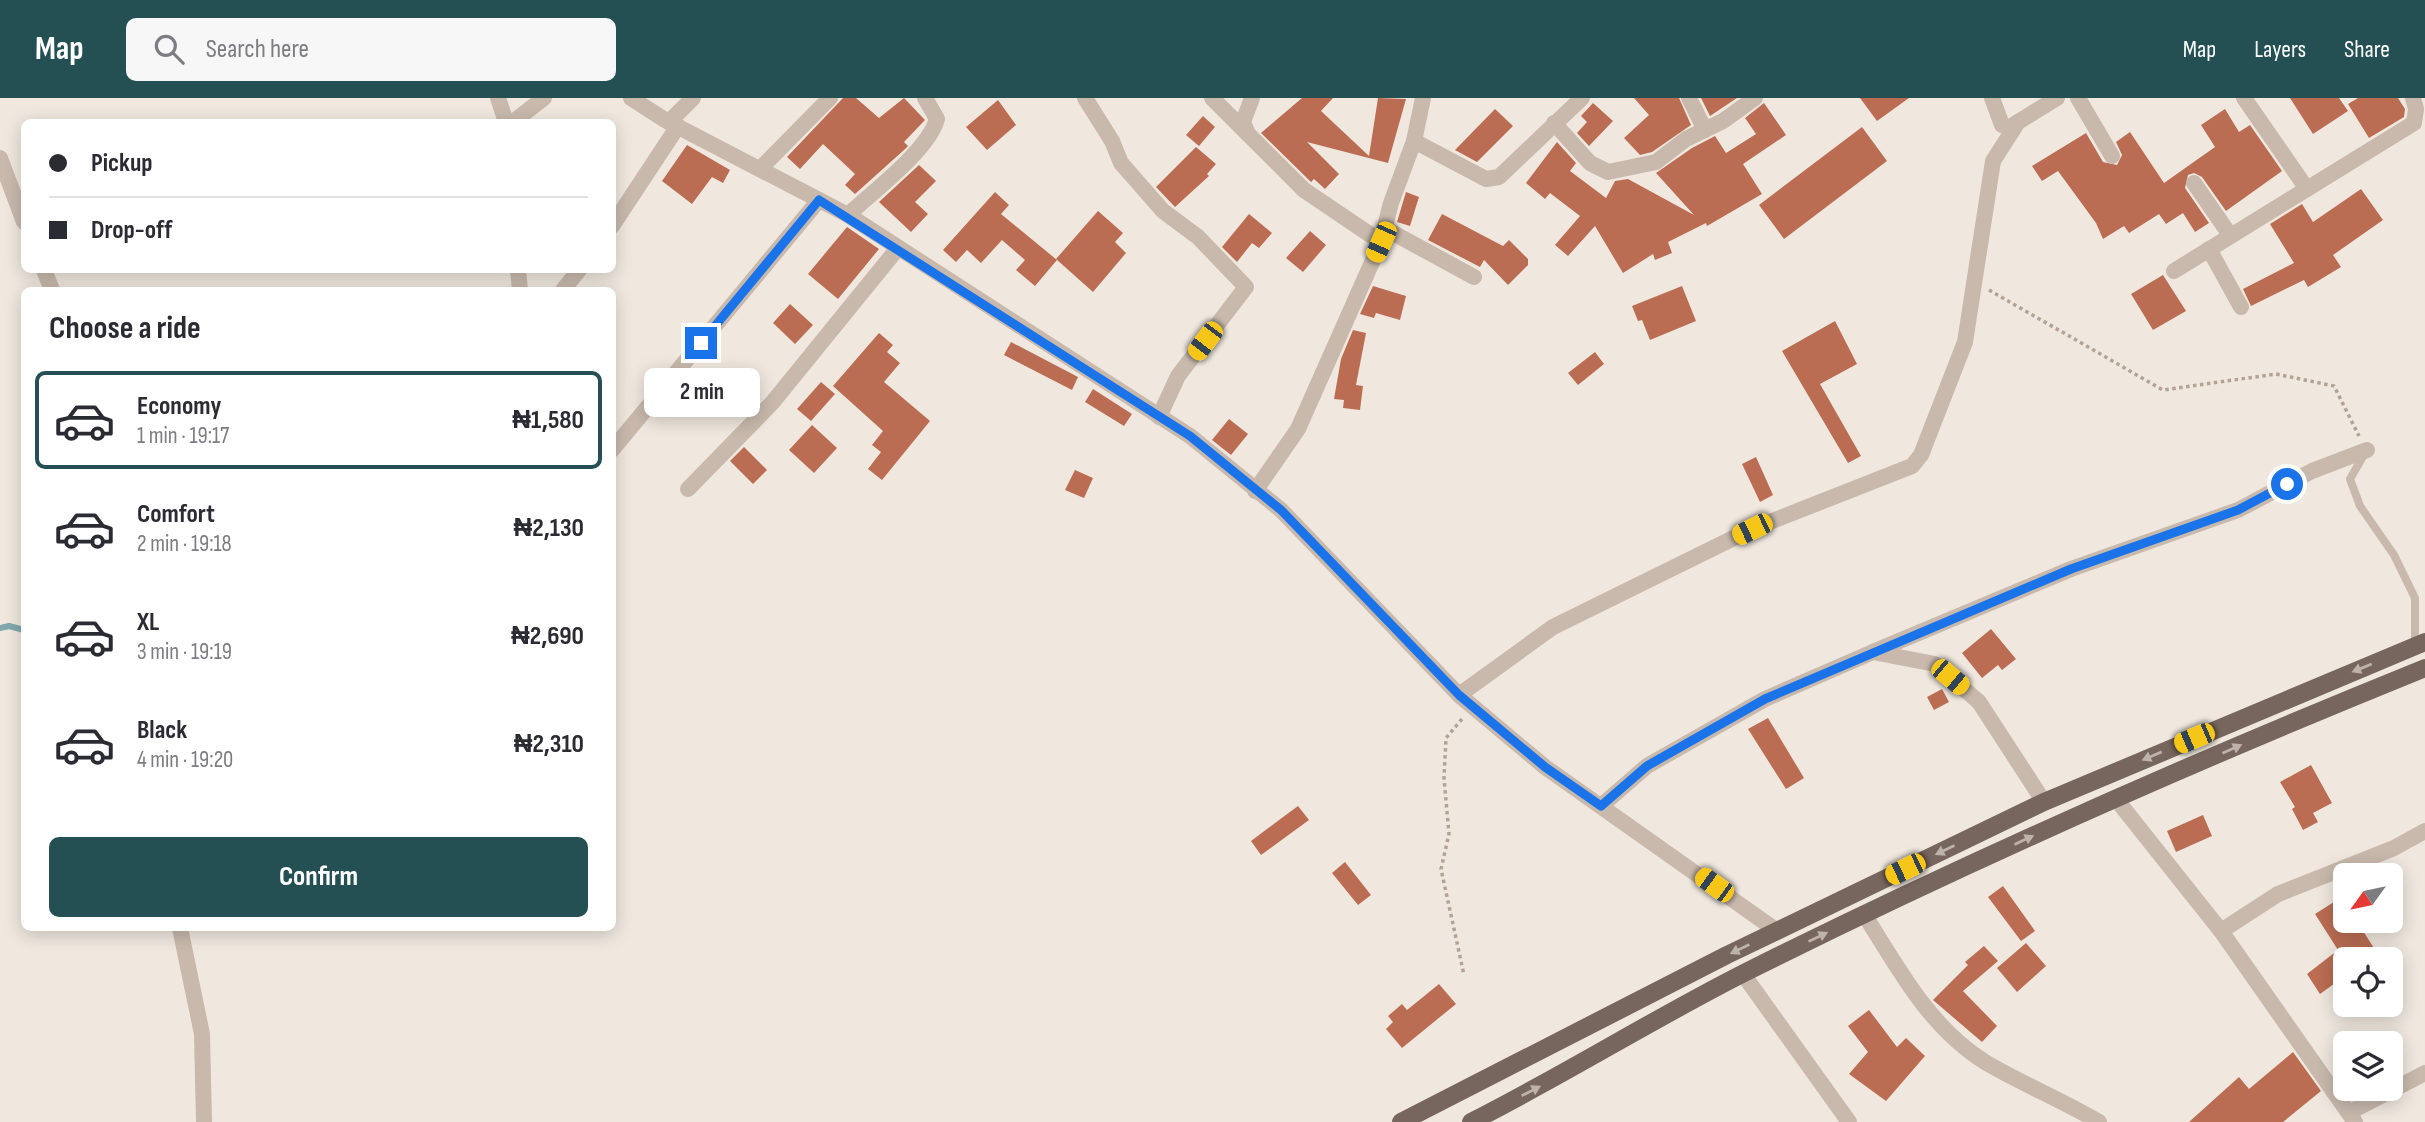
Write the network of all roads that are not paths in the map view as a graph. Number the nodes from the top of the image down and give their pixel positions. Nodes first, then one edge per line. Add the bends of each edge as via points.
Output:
1 (498, 98) edge
2 (544, 98) edge
3 (631, 98) edge
4 (693, 98) edge
5 (830, 98) edge
6 (925, 98) edge
7 (1085, 98) edge
8 (1212, 98) edge
9 (1252, 98) edge
10 (1423, 98) edge
11 (1582, 98) edge
12 (1689, 98) edge
13 (1755, 98) edge
14 (1992, 98) edge
15 (2057, 98) edge
16 (2078, 98) edge
17 (2244, 98) edge
18 (2413, 98) edge
19 (505, 119) edge
20 (517, 119) edge
21 (2018, 122) junction
22 (1554, 123) junction
23 (674, 124) junction
24 (1705, 130) junction
25 (1248, 134) junction
26 (1414, 141) junction
27 (2112, 156) dead end
28 (0, 158) edge
29 (761, 168) junction
30 (2194, 183) dead end
31 (2307, 189) junction
32 (819, 200) junction
33 (21, 214) edge
34 (848, 215) junction
35 (616, 219) edge
36 (1383, 235) junction
37 (2230, 235) junction
38 (898, 248) junction
39 (2209, 249) junction
40 (2174, 271) dead end
41 (577, 273) edge
42 (1474, 277) dead end
43 (565, 287) edge
44 (2241, 307) dead end
45 (1159, 417) junction
46 (616, 445) edge
47 (2367, 450) joint
48 (688, 489) dead end
49 (1255, 491) junction
50 (2420, 644) edge
51 (1873, 652) junction
52 (2425, 668) edge
53 (1459, 695) junction
54 (2116, 799) junction
55 (2044, 802) junction
56 (1601, 806) junction
57 (2425, 831) edge
58 (1864, 914) junction
59 (181, 931) edge
60 (1777, 931) junction
61 (2221, 931) junction
62 (1743, 974) junction
63 (2425, 1073) edge
64 (2352, 1117) edge
65 (204, 1122) edge
66 (1401, 1122) edge
67 (1471, 1122) edge
68 (1849, 1122) edge
69 (2099, 1122) edge

1 - 19 street
2 - 20 street
3 - 23 street
4 - 23 street
5 - 29 street
6 - 34 street via 937,119 934,127
7 - 45 street via 1121,163 1163,211 1198,237 1246,287 1178,376
8 - 25 street
9 - 25 street via 1243,122
10 - 26 street
11 - 22 street
12 - 24 street
13 - 24 street
14 - 21 street via 2002,125
15 - 21 street
16 - 27 street
17 - 31 street
18 - 31 street via 2414,123
21 - 53 street via 1993,161 1965,342 1922,455 1912,466 1752,529 1553,627
22 - 24 street via 1590,163 1608,172 1656,162
22 - 26 street via 1505,173 1486,179
23 - 29 street
23 - 35 street
25 - 36 street via 1304,190
26 - 36 street
28 - 33 street
29 - 32 street
30 - 37 street
31 - 37 street
32 - 34 street
32 - 46 street
34 - 38 street
36 - 42 street
36 - 49 street via 1298,429
37 - 39 street
38 - 45 street
38 - 48 street via 772,403
39 - 40 street
39 - 44 street
41 - 43 street
45 - 49 street via 1190,436
47 - 50 lane via 2350,479 2360,506 2415,598
47 - 51 street via 2312,471 2238,510 2071,569
49 - 53 street via 1281,510
50 -> 55 main road
51 - 55 street via 1935,664 1979,702
51 - 56 street via 1765,699 1671,752 1647,766
54 -> 52 main road
53 - 56 street via 1545,767
58 -> 54 main road
54 - 61 street
55 -> 60 main road
56 - 60 street
57 - 61 street via 2278,894
62 -> 58 main road
58 - 69 street via 1912,989 1960,1044 1986,1063
59 - 65 street via 202,1034
60 -> 66 main road
61 - 64 street
67 -> 62 main road
62 - 68 street
63 - 64 street

